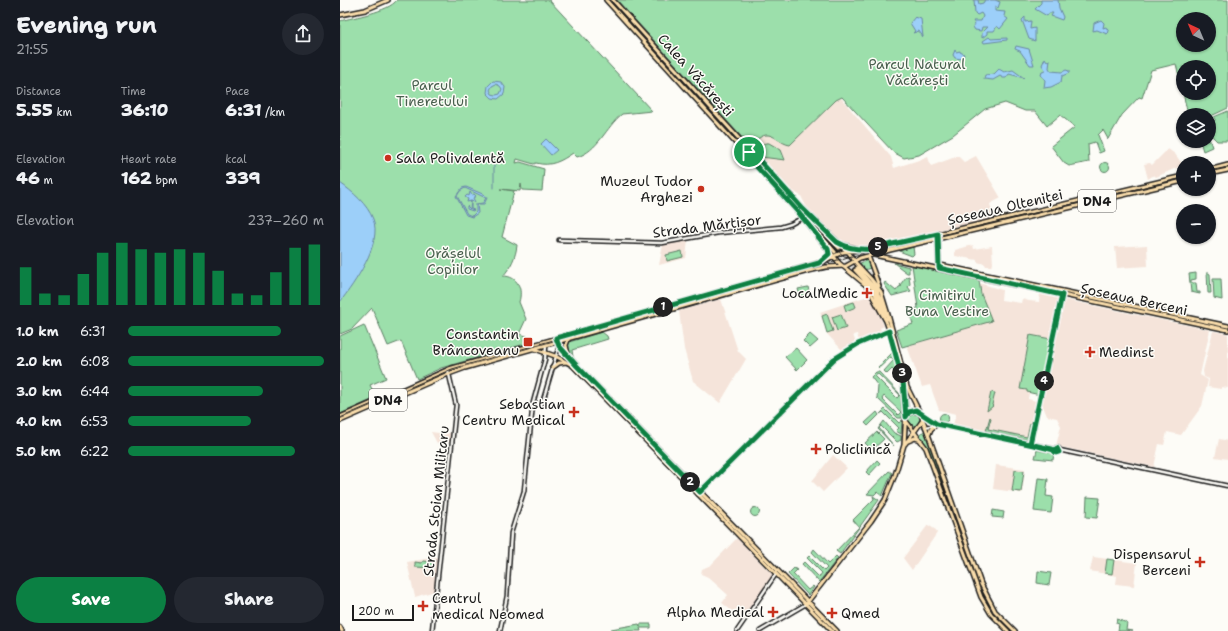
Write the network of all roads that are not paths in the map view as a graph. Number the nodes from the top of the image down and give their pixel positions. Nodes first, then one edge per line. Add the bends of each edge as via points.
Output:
1 (388, 0) edge
2 (606, 0) edge
3 (613, 0) edge
4 (340, 15) edge
5 (751, 151) junction
6 (746, 155) junction
7 (1228, 165) edge
8 (1216, 168) edge
9 (1228, 170) edge
10 (1216, 173) edge
11 (1176, 178) edge
12 (1176, 183) edge
13 (802, 208) junction
14 (798, 212) junction
15 (799, 220) junction
16 (805, 221) junction
17 (938, 236) junction
18 (559, 240) dead end
19 (822, 241) junction
20 (837, 242) junction
21 (839, 248) tunnel mouth
22 (861, 250) junction
23 (847, 251) junction
24 (835, 252) tunnel mouth
25 (870, 255) junction
26 (835, 256) junction
27 (854, 261) junction
28 (819, 263) junction
29 (843, 266) junction
30 (939, 267) junction
31 (1024, 285) junction
32 (881, 292) junction
33 (1062, 295) junction
34 (1124, 306) junction
35 (1161, 314) junction
36 (886, 321) junction
37 (1228, 326) edge
38 (1228, 330) edge
39 (891, 331) junction
40 (556, 338) junction
41 (568, 339) junction
42 (545, 341) junction
43 (557, 342) junction
44 (546, 346) junction
45 (559, 346) junction
46 (534, 349) junction
47 (546, 352) junction
48 (555, 356) junction
49 (569, 357) junction
50 (569, 362) junction
51 (552, 368) junction
52 (449, 371) junction
53 (533, 403) junction
54 (920, 412) junction
55 (340, 417) edge
56 (906, 418) junction
57 (923, 420) junction
58 (340, 421) edge
59 (937, 424) junction
60 (910, 427) junction
61 (918, 428) junction
62 (924, 428) junction
63 (914, 432) junction
64 (928, 436) junction
65 (922, 440) junction
66 (1030, 444) junction
67 (904, 445) junction
68 (1228, 486) edge
69 (699, 493) junction
70 (960, 527) junction
71 (956, 528) junction
72 (749, 544) junction
73 (776, 574) junction
74 (807, 603) junction
75 (340, 627) edge
76 (342, 631) edge
77 (432, 631) edge
78 (500, 631) edge
79 (736, 631) edge
80 (760, 631) edge
81 (832, 631) edge
82 (837, 631) edge
83 (1008, 631) edge
84 (1015, 631) edge

1 - 4 main road via 365,10
2 - 6 main road, Calea Văcărești
3 - 5 main road, Calea Văcărești
5 - 6 main road
5 - 13 main road, Calea Văcărești
6 - 14 main road, Calea Văcărești
7 - 8 main road
9 - 10 main road
11 - 17 main road, Șoseaua Olteniței / DN4
12 - 17 main road, Șoseaua Olteniței / DN4
13 - 20 main road, Calea Văcărești
13 - 21 main road
14 - 15 street via 801,217
14 - 16 main road, Calea Văcărești
14 - 24 main road
15 - 16 street
15 - 18 street, Strada Mărțișor via 775,228 718,233 662,243
16 - 19 main road, Calea Văcărești
17 - 22 main road, Șoseaua Olteniței / DN4
17 - 25 main road, Șoseaua Olteniței / DN4
17 - 30 main road
19 - 26 main road, Calea Văcărești
19 - 28 main road via 829,254
20 - 22 main road
20 - 23 main road, Calea Văcărești
22 - 23 main road, Șoseaua Olteniței / DN4
23 - 26 main road, Șoseaua Olteniței / DN4
23 - 27 main road, Calea Văcărești
25 - 27 main road, Șoseaua Olteniței / DN4
25 - 30 main road, Șoseaua Berceni
25 - 32 main road
26 - 28 main road, Șoseaua Olteniței / DN4
26 - 29 main road, Calea Văcărești
27 - 29 main road, Șoseaua Olteniței / DN4
27 - 32 main road, Calea Văcărești
28 - 40 main road, Șoseaua Olteniței / DN4
29 - 36 main road, Calea Văcărești via 868,286
29 - 41 main road, Șoseaua Olteniței / DN4 via 808,271
30 - 31 main road, Șoseaua Berceni
31 - 33 main road, Șoseaua Berceni
31 - 34 main road, Șoseaua Berceni
32 - 39 main road
33 - 34 main road, Șoseaua Berceni
33 - 66 street
34 - 35 main road, Șoseaua Berceni
35 - 37 main road, Șoseaua Berceni
35 - 38 main road, Șoseaua Berceni
36 - 39 main road
36 - 39 main road via 875,292 856,269 869,280 878,293
39 - 54 main road via 907,387
39 - 56 main road via 903,381
39 - 69 street via 858,344 834,359
40 - 42 main road, Șoseaua Olteniței / DN4
40 - 43 main road
41 - 43 main road, Șoseaua Olteniței / DN4
41 - 49 main road via 566,347
42 - 44 street
42 - 52 main road, Șoseaua Olteniței / DN4
43 - 44 main road, Șoseaua Olteniței / DN4
43 - 45 main road
44 - 46 main road, Șoseaua Olteniței / DN4
44 - 47 street
45 - 48 street
45 - 49 main road
46 - 47 main road
46 - 52 main road, Șoseaua Olteniței / DN4
47 - 48 main road
47 - 53 street
48 - 50 main road
48 - 51 street
49 - 69 main road
50 - 51 main road via 561,362
50 - 69 main road
51 - 53 street via 542,404
52 - 55 main road, Șoseaua Olteniței / DN4
52 - 58 main road, Șoseaua Olteniței / DN4
52 - 77 street, Strada Stoian Militaru via 456,405
53 - 78 street via 525,488 511,533 507,596
54 - 56 main road via 912,411
54 - 57 main road
54 - 59 street
56 - 60 main road
56 - 67 main road
57 - 61 main road
57 - 62 main road
59 - 62 street
59 - 64 main road
59 - 66 street
60 - 61 main road
60 - 63 main road
61 - 62 main road
61 - 63 main road
62 - 63 main road
62 - 64 main road
63 - 65 main road
63 - 67 main road
64 - 70 main road
65 - 67 main road via 914,438
65 - 71 main road
66 - 68 street via 1054,450 1056,453 1059,450
67 - 74 main road via 892,485 879,509
69 - 72 main road
70 - 71 main road
70 - 84 main road via 988,600 1001,618
71 - 83 main road via 984,602 994,618
72 - 73 main road
72 - 74 main road
73 - 74 main road
73 - 79 street
74 - 80 street
74 - 81 main road
74 - 82 main road
75 - 76 main road

